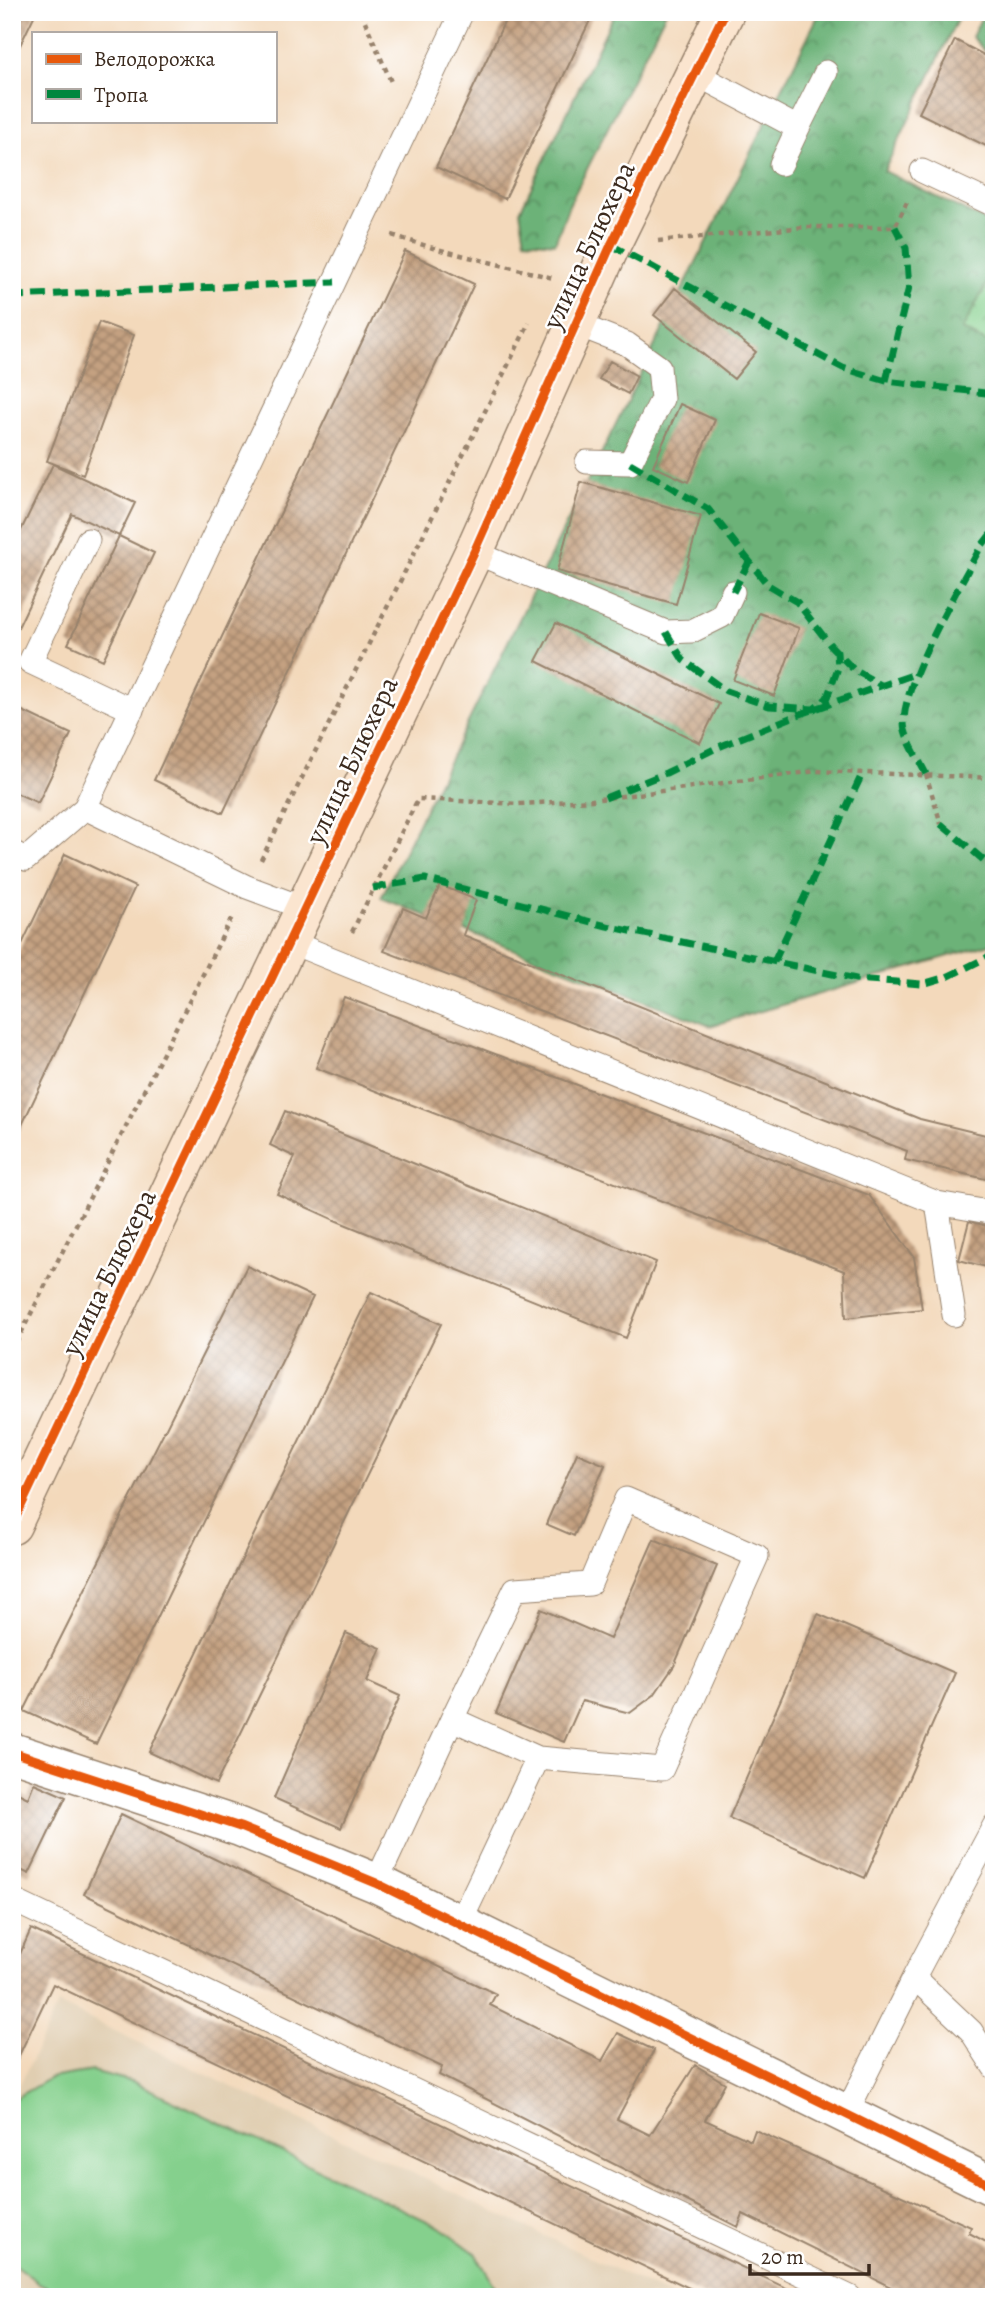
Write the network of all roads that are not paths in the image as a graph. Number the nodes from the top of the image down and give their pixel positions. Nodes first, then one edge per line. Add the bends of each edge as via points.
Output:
1 (462, 12) edge
2 (725, 12) edge
3 (826, 72) dead end
4 (694, 73) junction
5 (798, 128) junction
6 (780, 164) dead end
7 (922, 171) road end
8 (994, 205) edge
9 (576, 324) junction
10 (587, 462) dead end
11 (88, 540) dead end
12 (474, 552) junction
13 (733, 592) dead end
14 (132, 710) junction
15 (85, 808) junction
16 (12, 852) edge
17 (298, 926) junction
18 (937, 1203) junction
19 (994, 1213) edge
20 (954, 1315) dead end
21 (12, 1525) edge
22 (452, 1719) junction
23 (12, 1752) edge
24 (538, 1758) junction
25 (994, 1826) edge
26 (376, 1883) junction
27 (12, 1900) edge
28 (459, 1925) junction
29 (914, 1977) junction
30 (994, 2067) edge
31 (845, 2116) junction
32 (994, 2187) edge
33 (850, 2297) edge

1 - 14 lane
2 - 4 street, улица Блюхера
3 - 5 lane
4 - 5 lane
4 - 9 street, улица Блюхера
5 - 6 lane
7 - 8 lane
9 - 10 lane via 627,344 659,367 662,399 630,463
9 - 12 street, улица Блюхера
11 - 14 lane via 30,662
12 - 13 lane via 666,632 692,631 722,616
12 - 17 street, улица Блюхера
14 - 15 lane
15 - 16 lane via 26,859
15 - 17 lane via 247,887
17 - 18 lane
17 - 21 street, улица Блюхера
18 - 19 lane
18 - 20 lane
22 - 24 lane
22 - 24 lane via 515,1589 590,1584 626,1499 757,1556 662,1769
22 - 26 lane
23 - 26 street via 240,1827
24 - 28 lane
25 - 29 lane
26 - 28 street
27 - 33 lane
28 - 31 street
29 - 30 lane via 971,2031
29 - 31 lane
31 - 32 street

